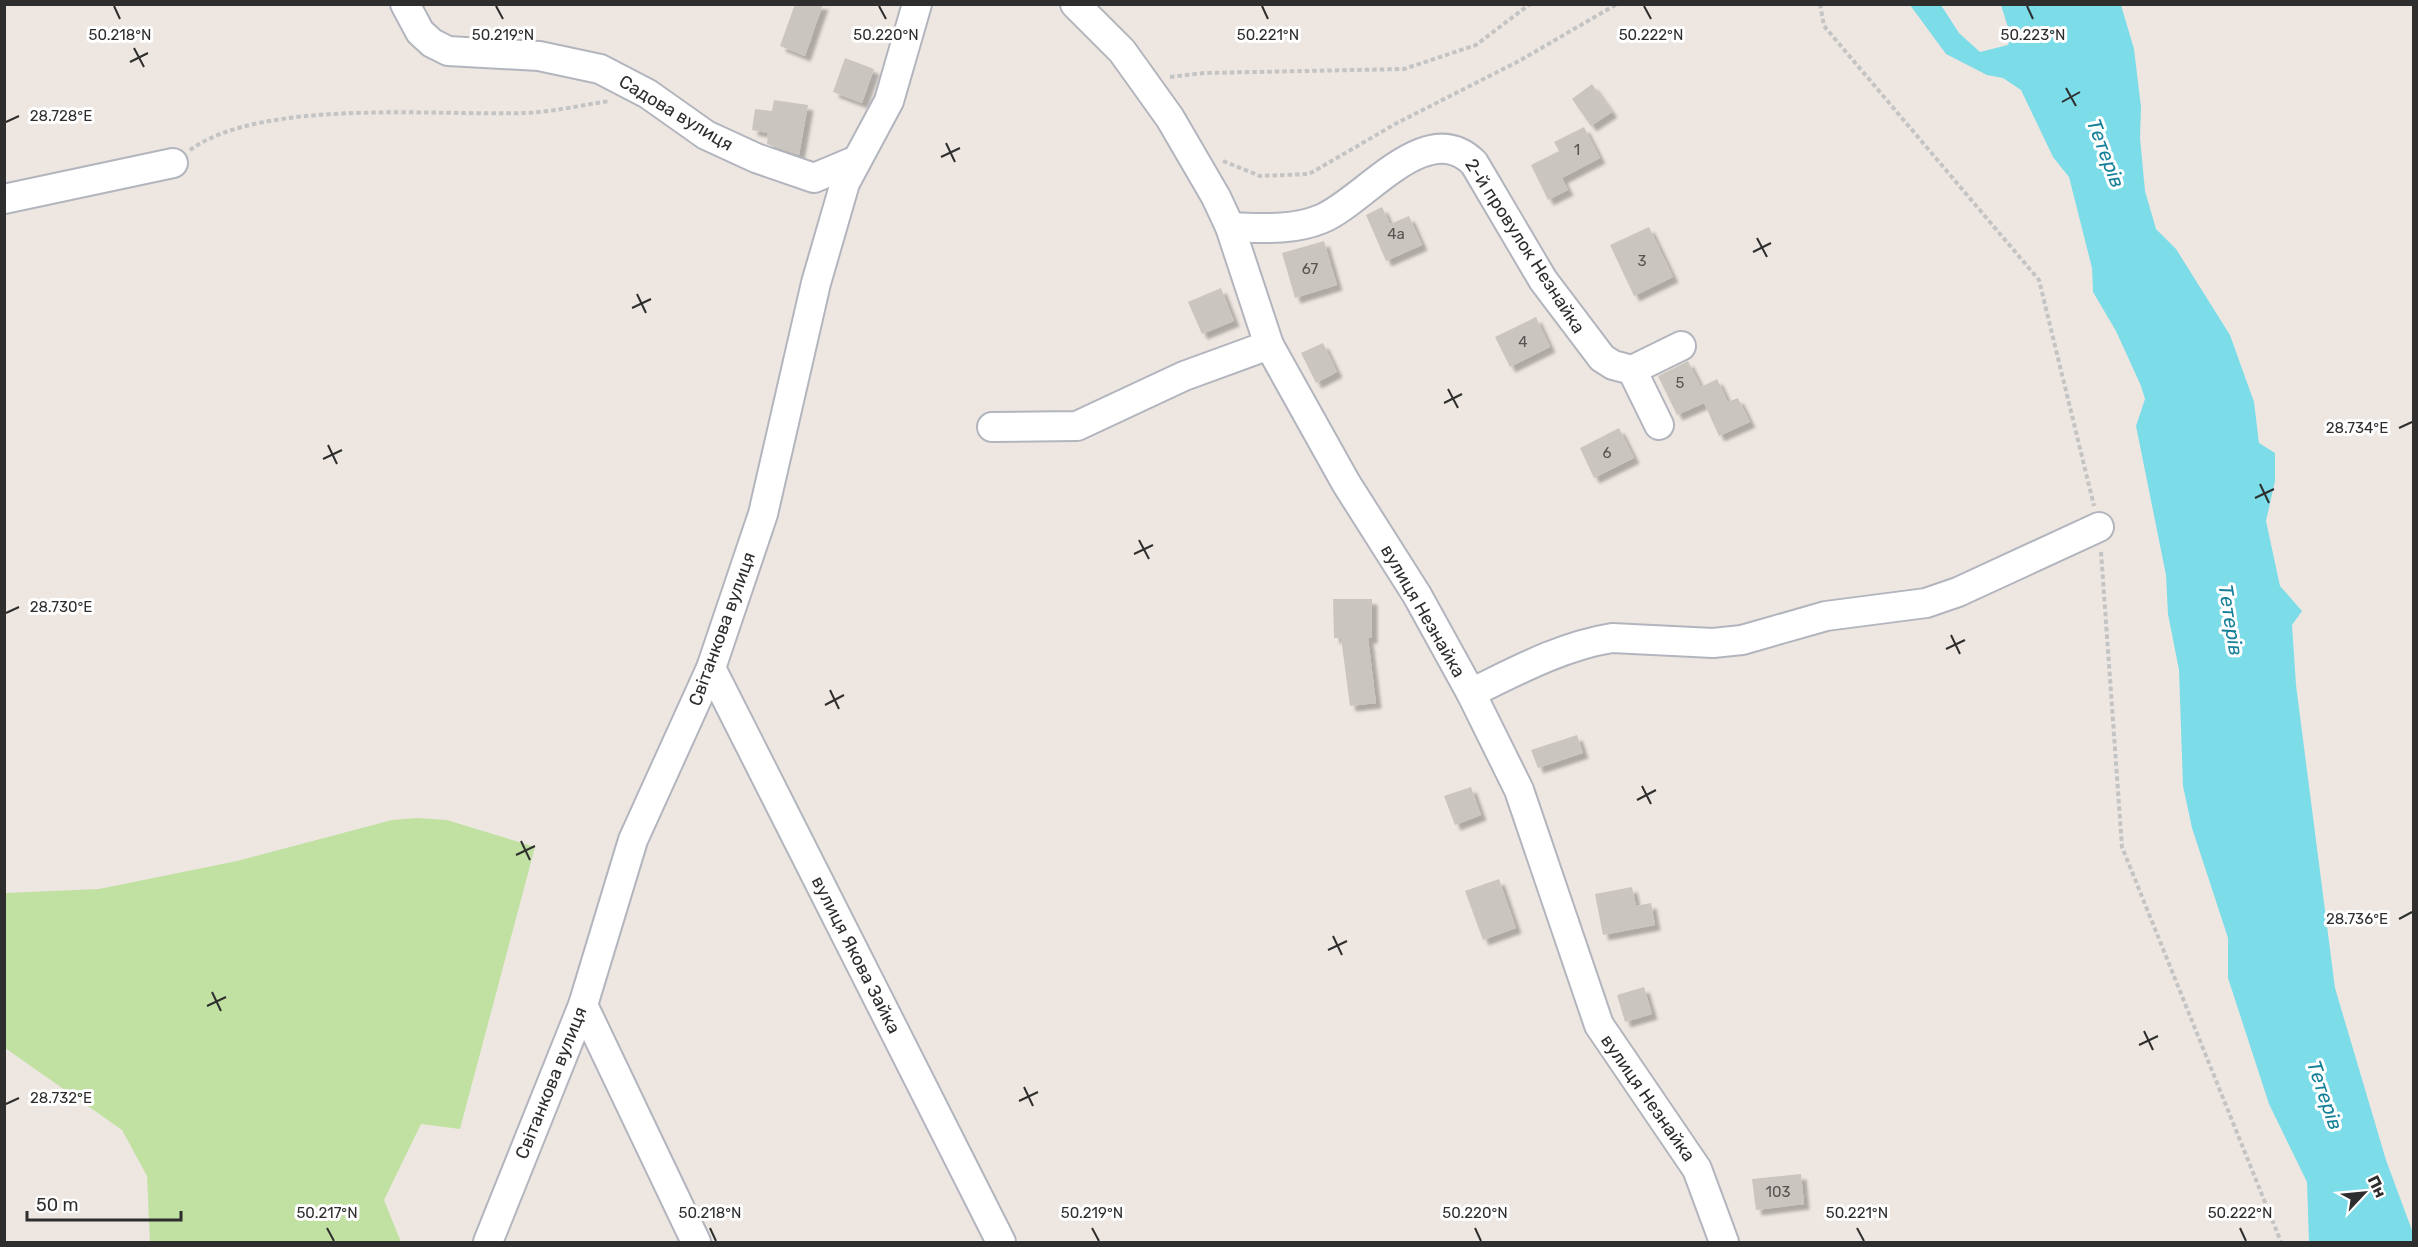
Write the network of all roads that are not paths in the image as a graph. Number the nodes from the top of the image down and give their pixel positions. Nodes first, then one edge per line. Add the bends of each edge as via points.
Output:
1 (405, 4) edge
2 (917, 4) edge
3 (1075, 4) edge
4 (857, 160) junction
5 (173, 163) road end
6 (4, 199) edge
7 (1230, 227) junction
8 (1269, 345) junction
9 (1681, 346) dead end
10 (1632, 370) junction
11 (1659, 425) dead end
12 (993, 427) dead end
13 (2099, 527) road end
14 (711, 668) junction
15 (1471, 693) junction
16 (583, 1005) junction
17 (488, 1242) edge
18 (696, 1242) edge
19 (1001, 1242) edge
20 (1724, 1242) edge

1 - 4 street, Садова вулиця via 420,32 448,51 539,56 600,69 648,94 706,135 756,158 814,178
2 - 4 street, Світанкова вулиця via 889,102
3 - 7 street, вулиця Незнайка via 1122,51 1188,148
4 - 14 street, Світанкова вулиця via 845,183 816,283 763,514
5 - 6 street
7 - 8 street, вулиця Незнайка
7 - 10 street, 2-й провулок Незнайка via 1288,228 1321,219 1351,202 1409,158 1436,149 1457,150 1474,163 1544,280 1593,348 1613,365
8 - 12 street via 1202,369 1077,426
8 - 15 street, вулиця Незнайка
9 - 10 street
10 - 11 street
13 - 15 street via 1926,603 1827,616 1742,640 1598,640 1521,668
14 - 16 street, Світанкова вулиця via 633,840
14 - 19 street, вулиця Якова Зайка
15 - 20 street, вулиця Незнайка via 1519,790 1599,1025 1697,1169
16 - 17 street, Світанкова вулиця
16 - 18 street

